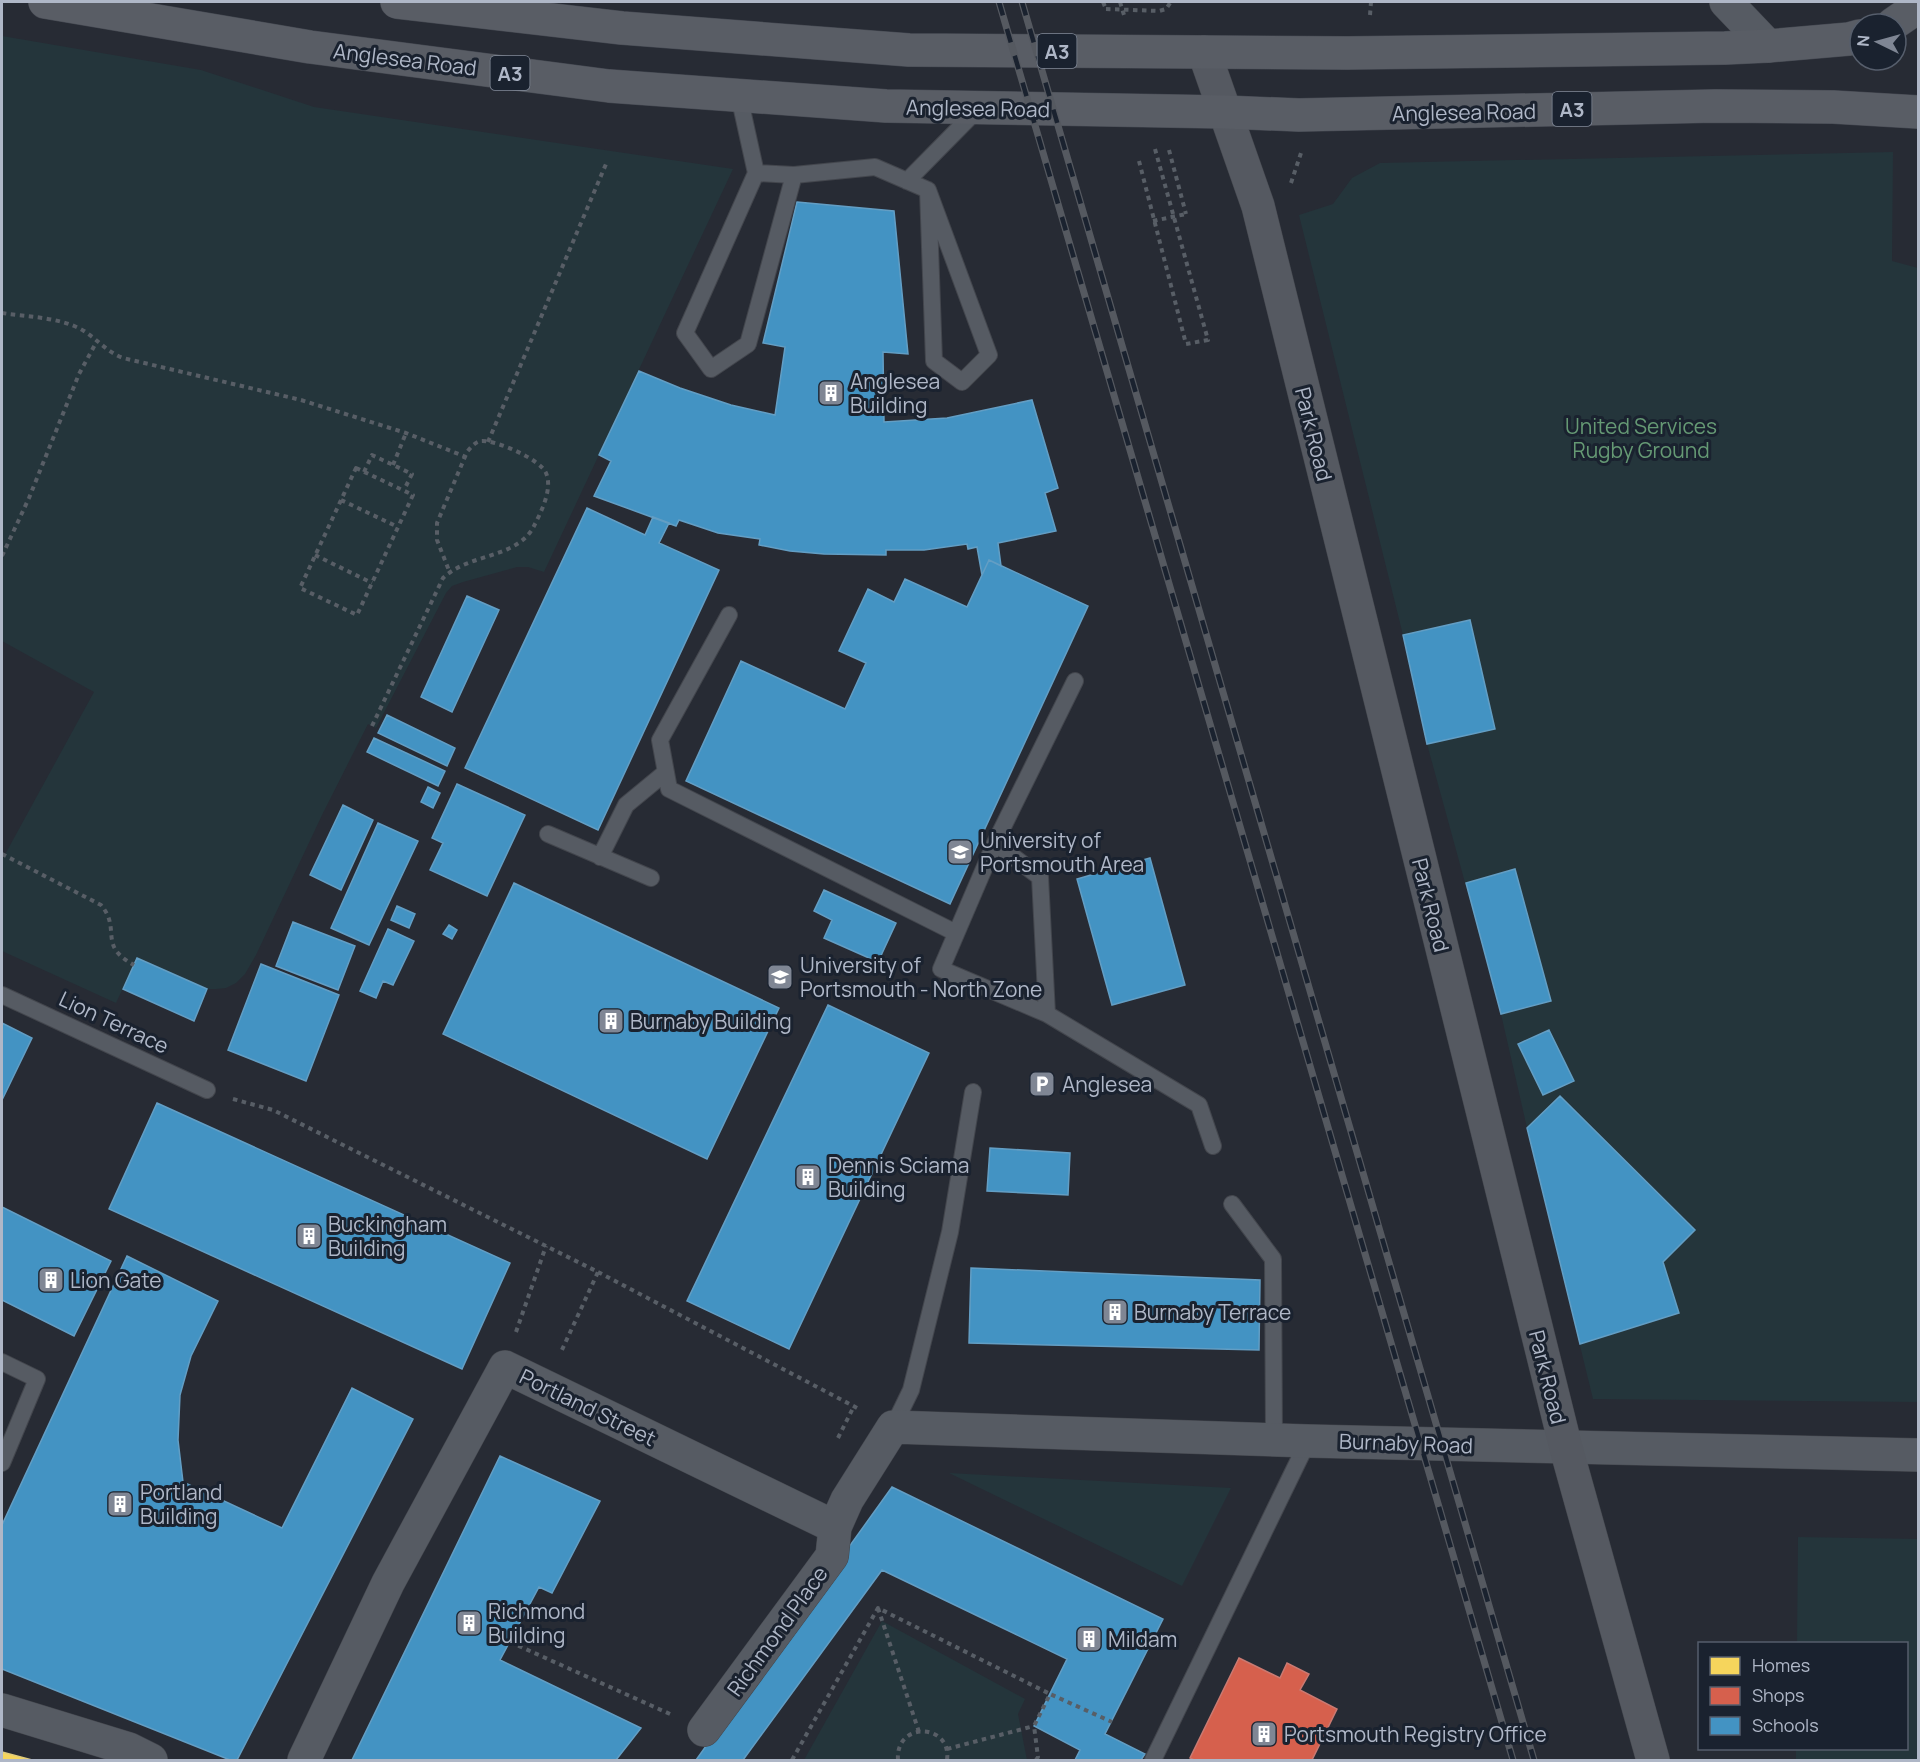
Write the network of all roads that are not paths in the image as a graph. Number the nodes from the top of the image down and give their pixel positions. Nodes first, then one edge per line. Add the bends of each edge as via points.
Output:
1 (45, 2) edge
2 (397, 2) edge
3 (1726, 2) edge
4 (1848, 39) edge
5 (1768, 46) junction
6 (1204, 52) junction
7 (739, 96) junction
8 (980, 107) junction
9 (1225, 112) junction
10 (1918, 112) edge
11 (756, 173) junction
12 (794, 175) junction
13 (907, 181) junction
14 (928, 190) junction
15 (729, 615) dead end
16 (1075, 681) dead end
17 (666, 772) junction
18 (548, 834) dead end
19 (995, 843) junction
20 (600, 856) junction
21 (651, 878) dead end
22 (956, 933) junction
23 (2, 995) edge
24 (1047, 1014) junction
25 (207, 1090) road end
26 (973, 1092) dead end
27 (1213, 1146) dead end
28 (1232, 1204) dead end
29 (2, 1362) edge
30 (894, 1427) junction
31 (1274, 1440) junction
32 (1308, 1441) junction
33 (1566, 1448) junction
34 (1918, 1455) edge
35 (2, 1463) edge
36 (835, 1527) junction
37 (2, 1710) edge
38 (704, 1730) road end
39 (151, 1761) edge
40 (304, 1761) edge
41 (1153, 1761) edge
42 (1653, 1761) edge

1 - 7 main road, Anglesea Road / A3 via 310,47 609,86
2 - 6 main road, A3 via 622,28 909,50
3 - 5 street
4 - 5 main road, A3
5 - 6 main road, A3 via 1347,54
6 - 9 street, Park Road
7 - 8 main road, Anglesea Road / A3 via 886,106
7 - 11 lane
8 - 9 main road, Anglesea Road / A3
8 - 13 lane
9 - 10 main road, Anglesea Road / A3 via 1333,115 1715,106
9 - 33 street, Park Road via 1258,206
11 - 12 lane
11 - 12 lane via 685,333 711,369 748,344
12 - 13 lane via 875,167
13 - 14 lane
14 - 14 lane via 989,355 962,381 934,361
15 - 17 lane via 660,740
16 - 19 lane
17 - 20 lane via 626,806
17 - 22 lane via 669,789
18 - 20 lane
19 - 22 lane
19 - 24 lane via 1040,877
20 - 21 lane
22 - 24 lane via 941,969
23 - 25 lane, Lion Terrace
24 - 27 lane via 1199,1105
26 - 30 lane via 951,1232 911,1390
28 - 31 lane via 1273,1259
29 - 35 lane via 37,1379
30 - 31 street, Burnaby Road
30 - 36 street via 847,1500
31 - 32 street, Burnaby Road
32 - 33 street, Burnaby Road
32 - 41 lane
33 - 34 street, Burnaby Road
33 - 42 street, Park Road
36 - 38 street, Richmond Place via 832,1556
36 - 40 street, Portland Street via 505,1367 388,1583
37 - 39 street via 129,1749

